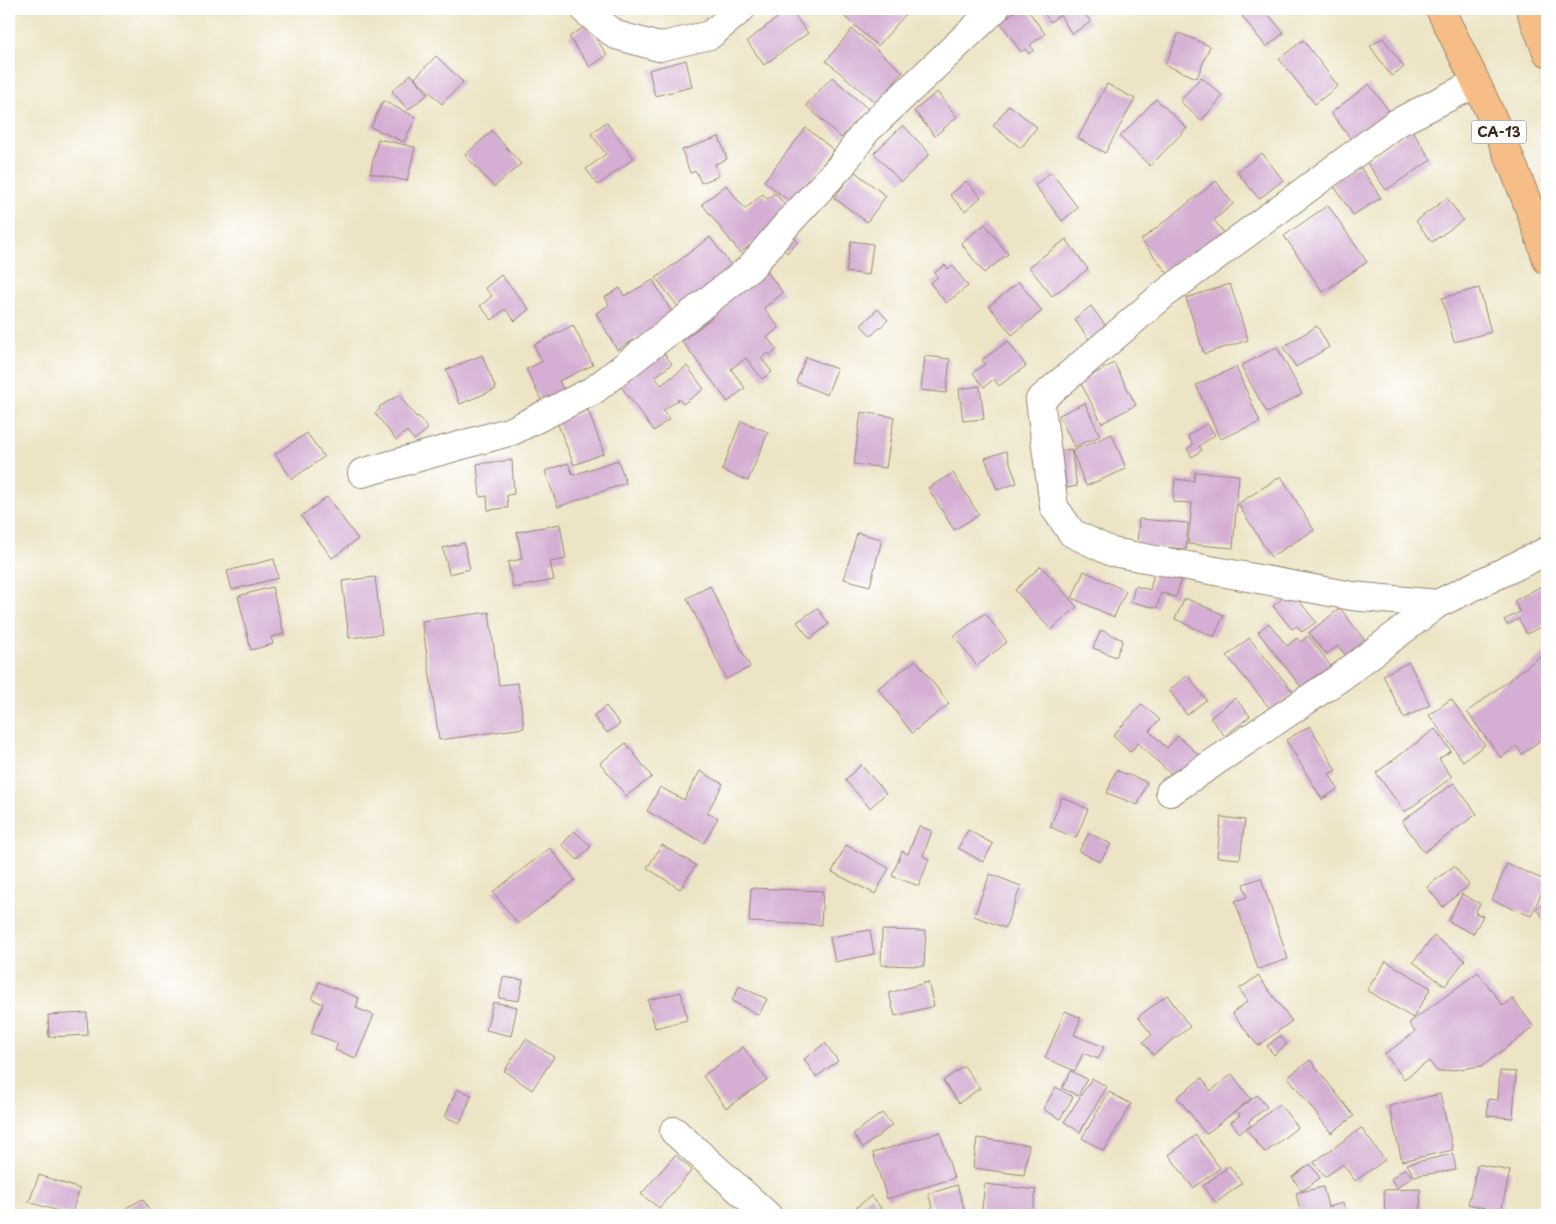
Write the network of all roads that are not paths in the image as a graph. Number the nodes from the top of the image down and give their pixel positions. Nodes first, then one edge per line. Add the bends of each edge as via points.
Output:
1 (585, 9) edge
2 (741, 9) edge
3 (995, 9) edge
4 (1440, 9) edge
5 (1530, 9) edge
6 (1547, 52) edge
7 (1476, 83) junction
8 (1547, 260) edge
9 (362, 473) dead end
10 (1547, 551) edge
11 (1437, 604) junction
12 (1170, 792) dead end
13 (674, 1131) dead end
14 (767, 1215) edge

1 - 2 street via 616,35 660,47 710,35
3 - 9 street via 866,131 841,166 750,268 594,390 512,431
4 - 7 highway, CA-13
5 - 6 highway
7 - 8 highway, CA-13 via 1530,207
7 - 11 street via 1395,124 1163,295 1040,400 1054,506 1072,533 1112,552 1352,596
10 - 11 street
11 - 12 street via 1338,679
13 - 14 street

